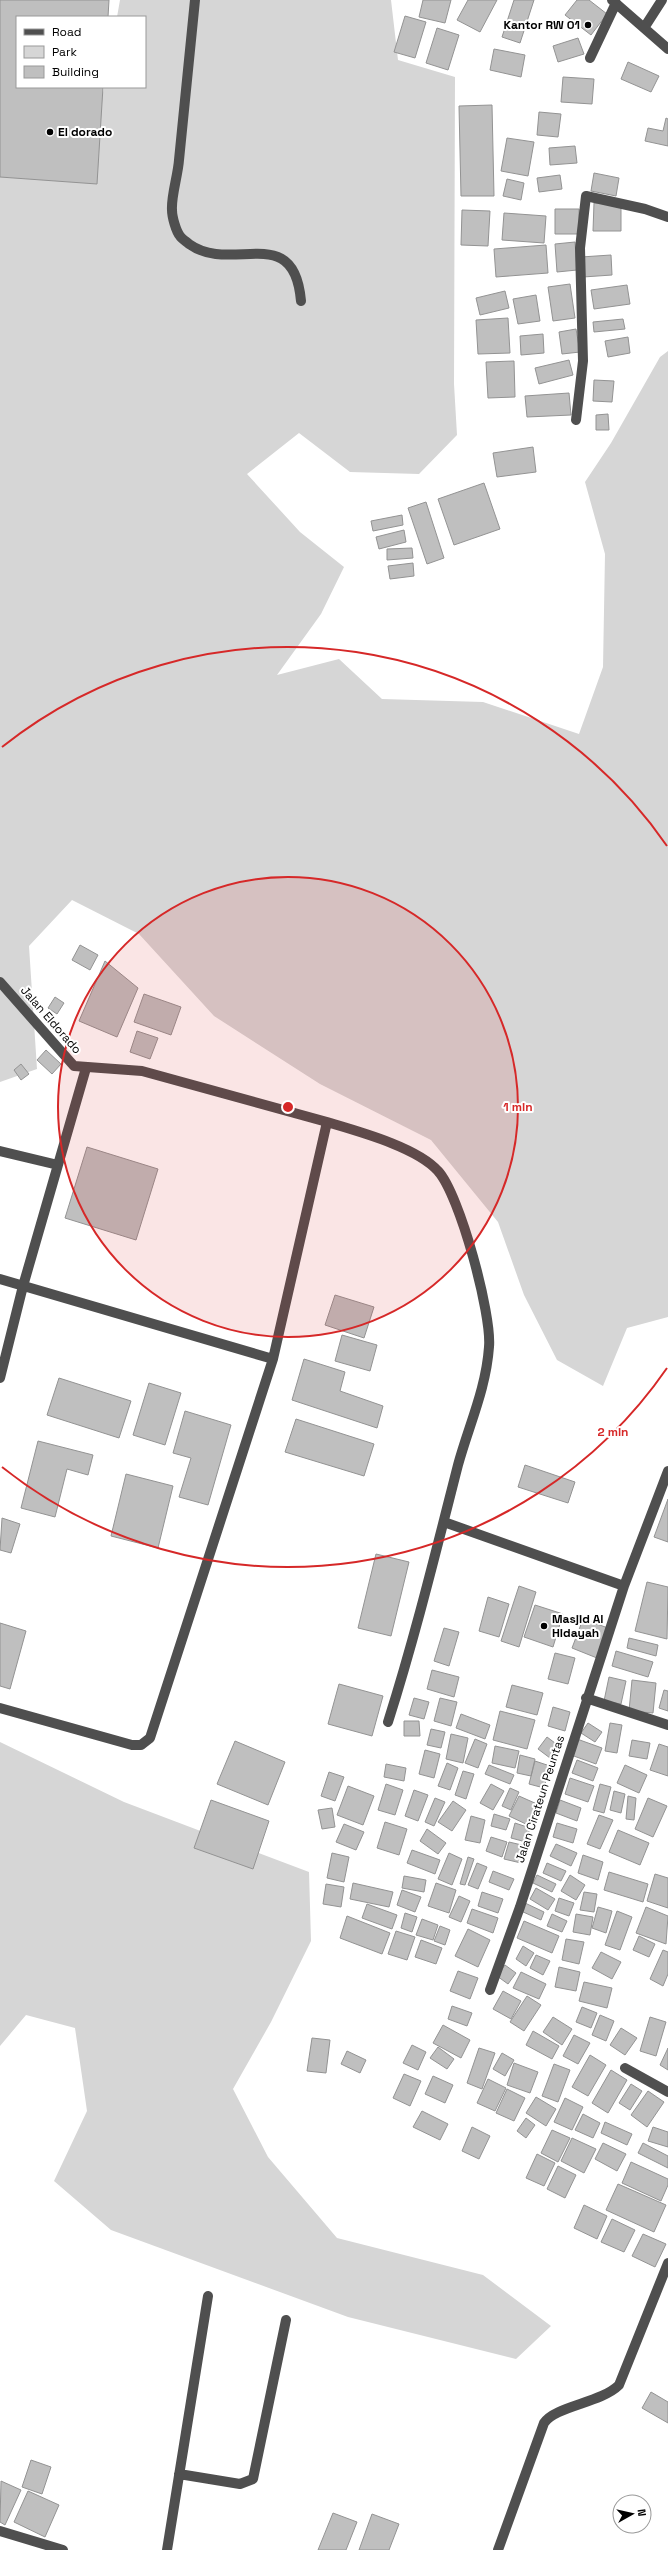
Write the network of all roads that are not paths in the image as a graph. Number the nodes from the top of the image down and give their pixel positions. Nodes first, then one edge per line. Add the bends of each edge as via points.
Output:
1 (195, 0) edge
2 (662, 0) edge
3 (614, 2) edge
4 (644, 28) junction
5 (668, 49) edge
6 (590, 58) dead end
7 (668, 217) edge
8 (301, 302) dead end
9 (576, 420) dead end
10 (0, 982) edge
11 (86, 1068) junction
12 (327, 1122) junction
13 (0, 1151) edge
14 (58, 1165) junction
15 (0, 1279) edge
16 (23, 1286) junction
17 (273, 1359) junction
18 (0, 1378) edge
19 (668, 1471) edge
20 (444, 1522) junction
21 (624, 1586) junction
22 (586, 1698) junction
23 (0, 1708) edge
24 (388, 1722) dead end
25 (668, 1725) edge
26 (490, 1990) dead end
27 (625, 2068) dead end
28 (668, 2092) edge
29 (668, 2263) edge
30 (208, 2296) dead end
31 (286, 2320) dead end
32 (179, 2474) junction
33 (0, 2531) edge
34 (63, 2550) edge
35 (167, 2550) edge
36 (498, 2550) edge

1 - 8 street via 178,177 172,210 180,237 197,249 223,254 269,255 284,259 293,268 299,283
2 - 4 street
3 - 4 street
3 - 6 street
4 - 5 street
7 - 9 street via 645,209 586,196 580,248 583,361
10 - 11 street, Jalan Eldorado via 70,1064
11 - 12 street, Jalan Eldorado via 142,1072
11 - 14 street
12 - 17 street
12 - 20 street, Jalan Eldorado via 368,1134 416,1155 438,1170 448,1185 458,1209 481,1288 488,1319 490,1346 484,1388 459,1463
13 - 14 street
14 - 16 street
15 - 16 street
16 - 17 street
16 - 18 street
17 - 23 street via 150,1738 141,1745 132,1745
19 - 21 street, Jalan Cirateun Peuntas
20 - 21 street
20 - 24 street, Jalan Eldorado via 411,1649
21 - 22 street, Jalan Cirateun Peuntas
22 - 25 street
22 - 26 street, Jalan Cirateun Peuntas via 520,1907
27 - 28 street
29 - 36 street via 619,2385 611,2393 554,2415 544,2423
30 - 32 street
31 - 32 street via 253,2479 240,2484
32 - 35 street
33 - 34 street

